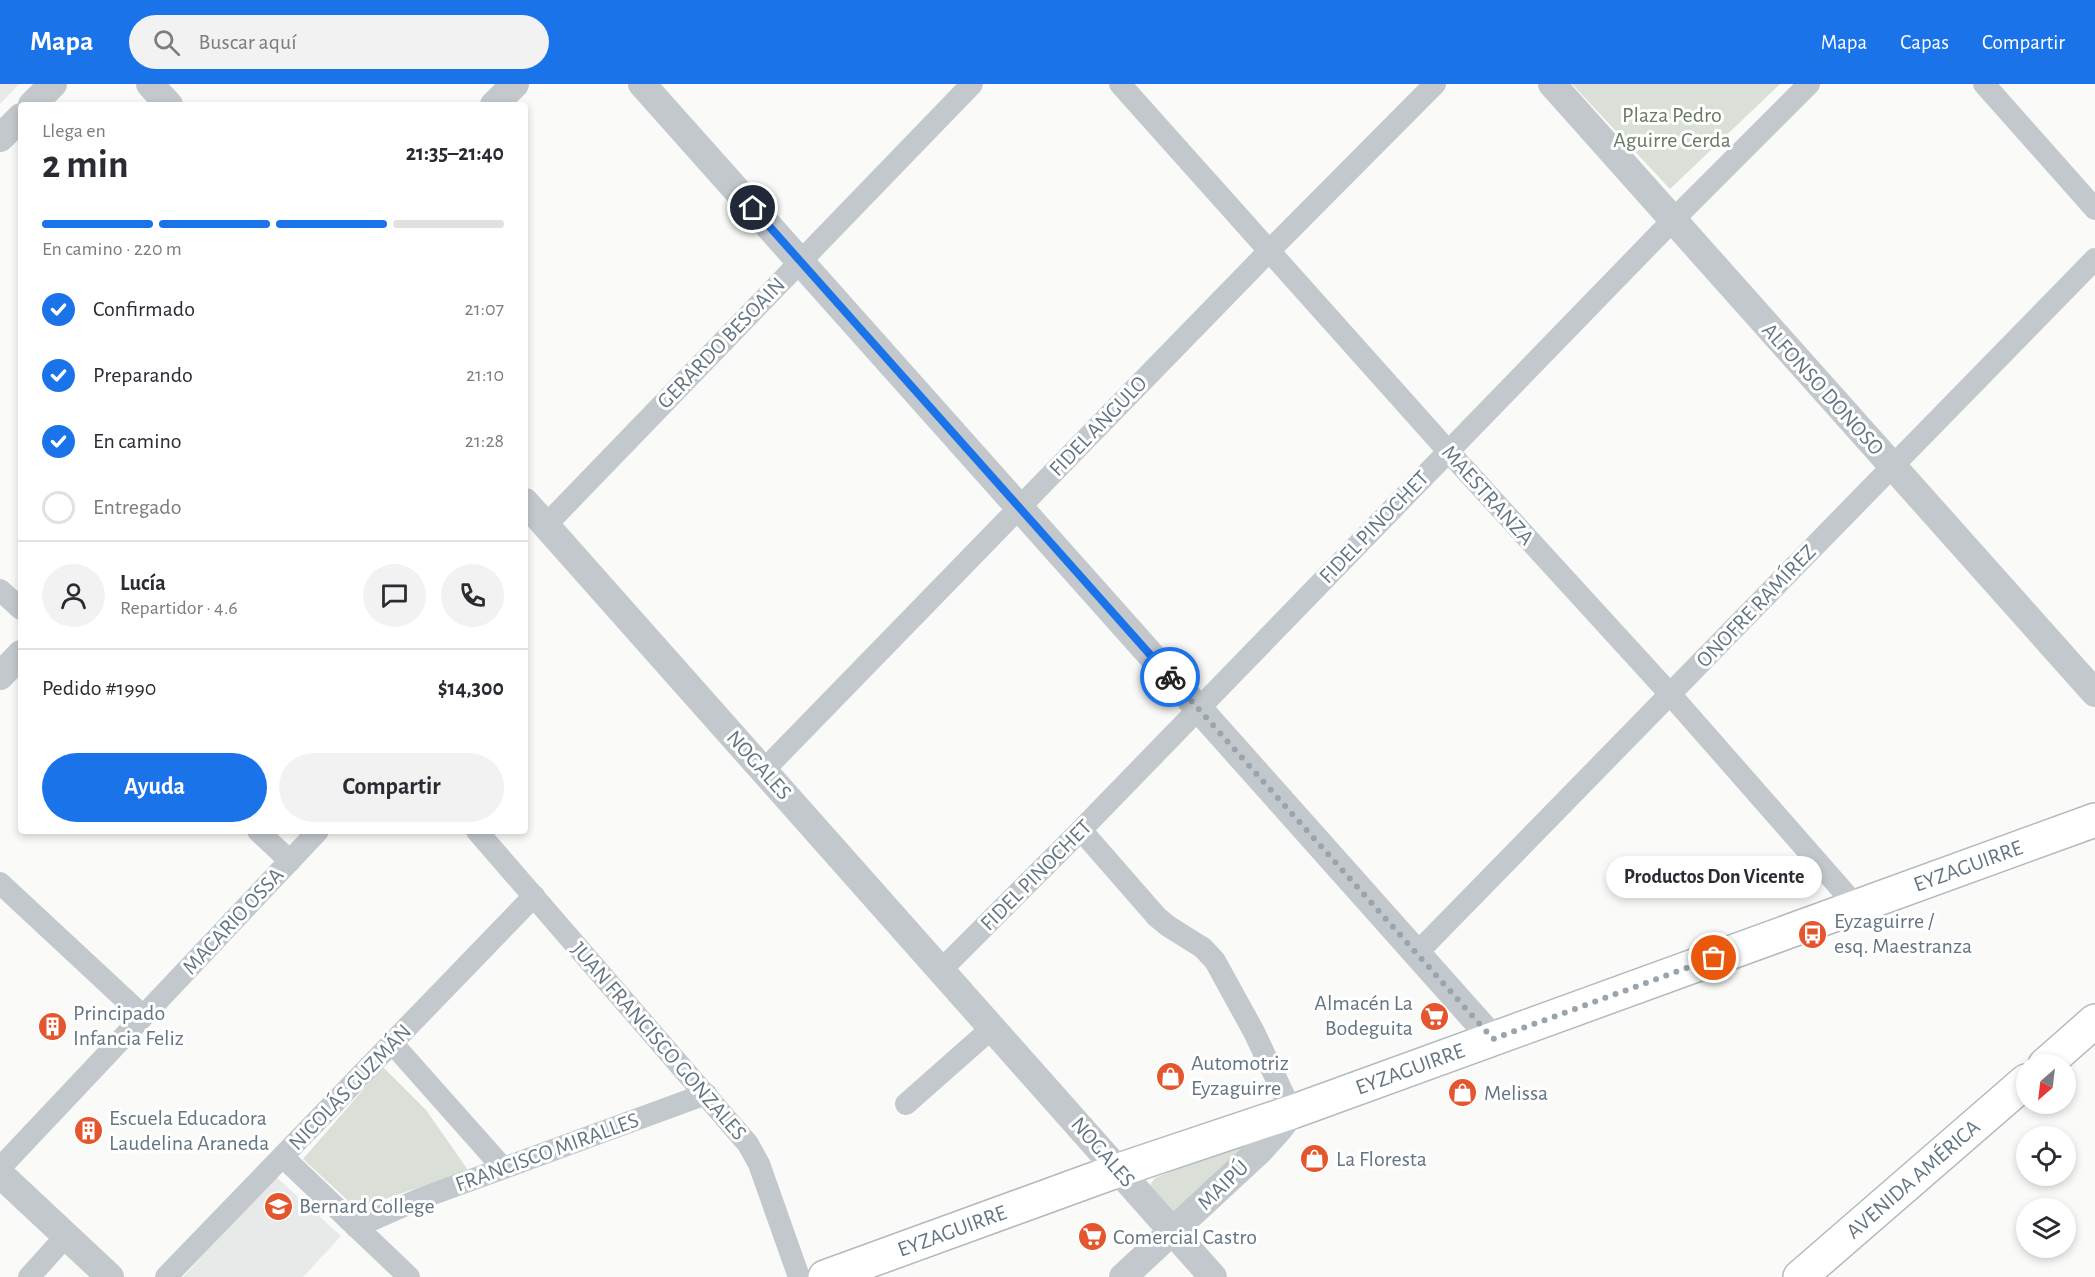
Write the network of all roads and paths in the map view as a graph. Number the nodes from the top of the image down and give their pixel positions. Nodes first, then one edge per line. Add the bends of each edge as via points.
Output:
1 (53, 84) edge
2 (150, 84) edge
3 (515, 84) edge
4 (642, 84) edge
5 (972, 84) edge
6 (1120, 84) edge
7 (1435, 84) edge
8 (1552, 84) edge
9 (1809, 84) edge
10 (1984, 84) edge
11 (35, 102) edge
12 (166, 102) edge
13 (497, 102) edge
14 (18, 120) edge
15 (0, 138) edge
16 (2095, 209) edge
17 (1673, 220) junction
18 (1269, 251) junction
19 (2095, 259) edge
20 (800, 262) junction
21 (1448, 451) junction
22 (1893, 466) junction
23 (528, 505) edge
24 (1019, 508) junction
25 (546, 525) junction
26 (0, 590) edge
27 (18, 606) edge
28 (18, 657) edge
29 (0, 676) edge
30 (2095, 693) edge
31 (1670, 694) junction
32 (1198, 708) junction
33 (764, 770) junction
34 (2095, 820) edge
35 (1081, 830) junction
36 (261, 834) edge
37 (315, 834) edge
38 (480, 834) edge
39 (290, 861) junction
40 (0, 883) edge
41 (534, 896) junction
42 (1857, 907) junction
43 (1417, 954) junction
44 (941, 970) junction
45 (143, 1016) junction
46 (2095, 1021) edge
47 (992, 1028) junction
48 (1493, 1039) junction
49 (393, 1043) junction
50 (2058, 1054) edge
51 (2016, 1090) edge
52 (706, 1094) junction
53 (906, 1104) dead end
54 (1292, 1112) junction
55 (283, 1156) junction
56 (0, 1168) edge
57 (503, 1168) junction
58 (1119, 1170) junction
59 (0, 1174) edge
60 (356, 1227) junction
61 (1173, 1232) junction
62 (66, 1236) junction
63 (29, 1277) edge
64 (110, 1277) edge
65 (166, 1277) edge
66 (409, 1277) edge
67 (799, 1277) edge
68 (825, 1277) edge
69 (1123, 1277) edge
70 (1213, 1277) edge
71 (1800, 1277) edge

1 - 11 street
2 - 12 street
3 - 13 street
4 - 20 street
5 - 20 street, GERARDO BESOAIN
6 - 18 street, MAESTRANZA
7 - 18 street, FIDEL ANGULO
8 - 17 street, ALFONSO DONOSO
9 - 17 street, FIDEL PINOCHET
10 - 16 street
14 - 15 street
17 - 21 street, FIDEL PINOCHET
17 - 22 street, ALFONSO DONOSO
18 - 21 street, MAESTRANZA
18 - 24 street, FIDEL ANGULO
19 - 22 street, ONOFRE RAMÍREZ
20 - 24 street
20 - 25 street, GERARDO BESOAIN
21 - 31 street, MAESTRANZA
21 - 32 street, FIDEL PINOCHET
22 - 30 street, ALFONSO DONOSO
22 - 31 street, ONOFRE RAMÍREZ
23 - 25 street, NOGALES
24 - 32 street
24 - 33 street, FIDEL ANGULO
25 - 33 street, NOGALES
26 - 27 street
28 - 29 street
31 - 42 street, MAESTRANZA
31 - 43 street, ONOFRE RAMÍREZ
32 - 35 street, FIDEL PINOCHET
32 - 43 street
33 - 44 street, NOGALES
34 - 42 main road, EYZAGUIRRE
35 - 44 street, FIDEL PINOCHET
35 - 54 street via 1157,917 1203,948 1215,961
36 - 39 street
37 - 39 street, MACARIO OSSA
38 - 41 street, JUAN FRANCISCO GONZALES
39 - 45 street, MACARIO OSSA
40 - 45 street
41 - 49 street, NICOLÁS GUZMÁN
41 - 52 street, JUAN FRANCISCO GONZALES
42 - 48 main road, EYZAGUIRRE
43 - 48 street
44 - 47 street, NOGALES
45 - 56 street, MACARIO OSSA
46 - 50 main road
47 - 53 street
47 - 58 street, NOGALES
48 - 54 main road, EYZAGUIRRE
49 - 55 street, NICOLÁS GUZMÁN
49 - 57 street
51 - 71 main road, AVENIDA AMÉRICA
52 - 57 street, FRANCISCO MIRALLES
52 - 67 street, JUAN FRANCISCO GONZALES via 754,1154
54 - 58 main road, EYZAGUIRRE
54 - 61 street, MAIPÚ via 1269,1140
55 - 60 street
55 - 65 street, NICOLÁS GUZMÁN
57 - 60 street, FRANCISCO MIRALLES via 400,1206
58 - 61 street, NOGALES
58 - 68 main road, EYZAGUIRRE
59 - 62 street
60 - 66 street
61 - 69 street, MAIPÚ
61 - 70 street, NOGALES
62 - 63 street
62 - 64 street

